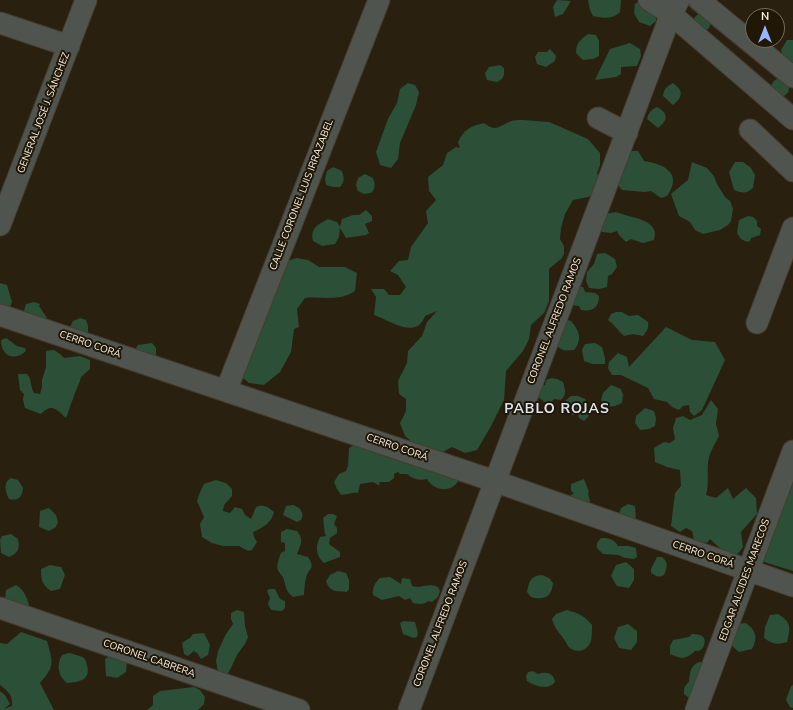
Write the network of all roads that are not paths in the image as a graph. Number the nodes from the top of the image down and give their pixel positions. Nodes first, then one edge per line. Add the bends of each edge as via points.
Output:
1 (86, 0) edge
2 (379, 0) edge
3 (649, 0) edge
4 (699, 0) edge
5 (675, 7) edge
6 (0, 23) edge
7 (69, 46) junction
8 (793, 77) edge
9 (598, 118) dead end
10 (793, 119) edge
11 (750, 130) dead end
12 (626, 133) junction
13 (793, 171) edge
14 (0, 225) edge
15 (793, 228) edge
16 (0, 315) edge
17 (757, 323) dead end
18 (226, 391) junction
19 (793, 451) edge
20 (494, 481) junction
21 (749, 571) junction
22 (793, 586) edge
23 (0, 608) edge
24 (298, 710) edge
25 (409, 710) edge
26 (696, 710) edge

1 - 7 street, GENERAL JOSÉ J. SÁNCHEZ
2 - 18 street, CALLE CORONEL LUIS IRRAZABEL
3 - 5 street
4 - 8 street
5 - 10 street
5 - 12 street, CORONEL ALFREDO RAMOS
6 - 7 street
7 - 14 street, GENERAL JOSÉ J. SÁNCHEZ
9 - 12 street
11 - 13 street
12 - 20 street, CORONEL ALFREDO RAMOS
15 - 17 street
16 - 18 street, CERRO CORÁ
18 - 20 street, CERRO CORÁ
19 - 21 street, EDGAR ALCIDES MARECOS
20 - 21 street, CERRO CORÁ
20 - 25 street, CORONEL ALFREDO RAMOS
21 - 22 street, CERRO CORÁ
21 - 26 street, EDGAR ALCIDES MARECOS
23 - 24 street, CORONEL CABRERA

